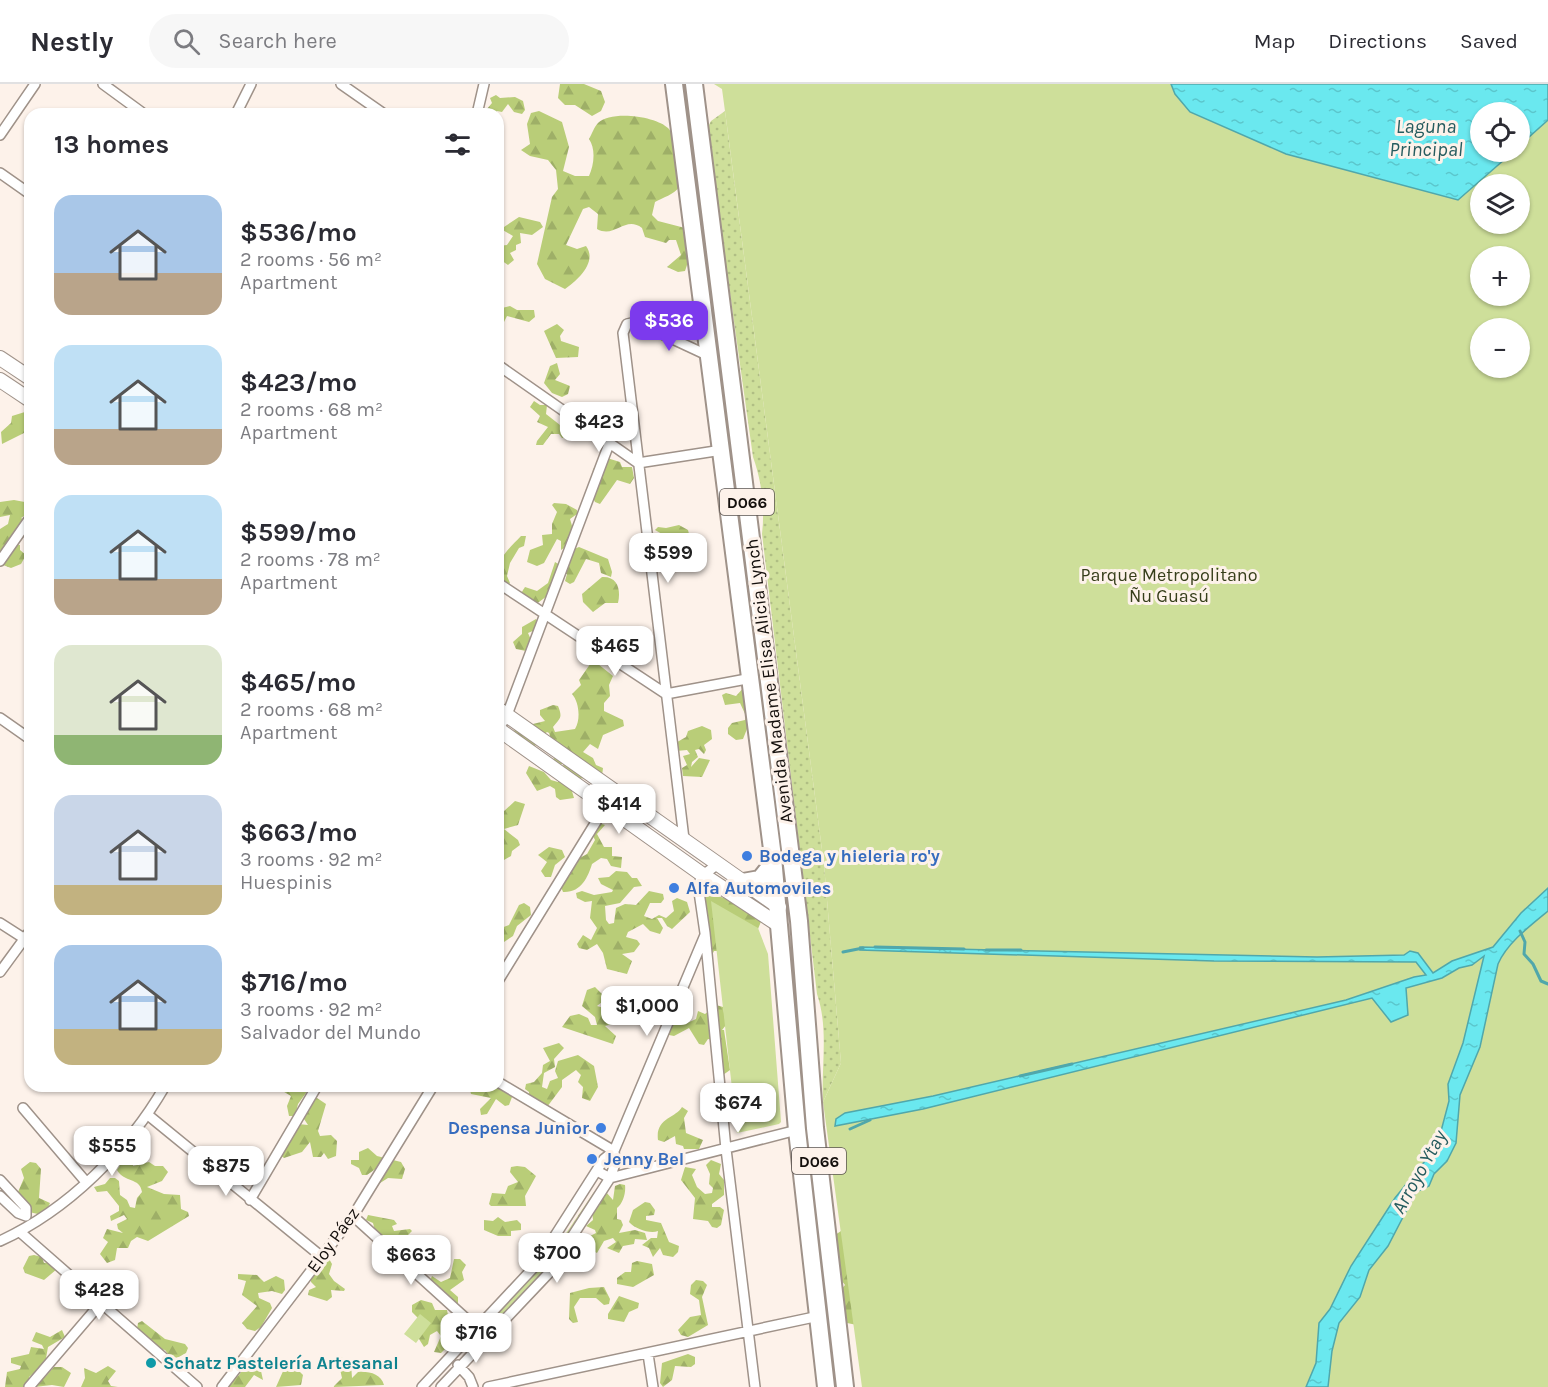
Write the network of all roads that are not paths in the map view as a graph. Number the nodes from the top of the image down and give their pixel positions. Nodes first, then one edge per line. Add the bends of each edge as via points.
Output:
1 (35, 84) edge
2 (103, 84) edge
3 (251, 84) edge
4 (341, 84) edge
5 (484, 84) edge
6 (674, 84) edge
7 (693, 84) edge
8 (136, 108) edge
9 (239, 108) edge
10 (375, 108) edge
11 (478, 108) edge
12 (0, 135) edge
13 (0, 173) edge
14 (24, 190) edge
15 (709, 356) junction
16 (0, 358) edge
17 (504, 369) edge
18 (24, 374) edge
19 (0, 380) edge
20 (24, 396) edge
21 (609, 444) junction
22 (722, 450) junction
23 (638, 463) junction
24 (24, 527) edge
25 (0, 561) edge
26 (504, 587) edge
27 (544, 614) junction
28 (752, 678) junction
29 (666, 694) junction
30 (504, 710) edge
31 (504, 713) edge
32 (0, 718) edge
33 (504, 733) edge
34 (24, 735) edge
35 (615, 791) junction
36 (606, 806) junction
37 (684, 839) junction
38 (773, 857) junction
39 (718, 864) junction
40 (703, 875) junction
41 (743, 882) junction
42 (778, 907) junction
43 (0, 923) edge
44 (779, 925) junction
45 (24, 933) edge
46 (705, 933) junction
47 (24, 940) edge
48 (504, 971) edge
49 (0, 972) edge
50 (805, 1004) junction
51 (504, 1086) edge
52 (161, 1092) edge
53 (313, 1092) edge
54 (429, 1092) edge
55 (23, 1108) dead end
56 (148, 1115) junction
57 (797, 1130) junction
58 (726, 1149) junction
59 (614, 1151) junction
60 (597, 1171) junction
61 (610, 1178) junction
62 (0, 1180) edge
63 (86, 1182) junction
64 (0, 1196) edge
65 (250, 1200) junction
66 (353, 1215) junction
67 (29, 1220) junction
68 (20, 1232) junction
69 (0, 1241) edge
70 (322, 1257) junction
71 (100, 1304) junction
72 (819, 1316) junction
73 (478, 1329) junction
74 (747, 1332) junction
75 (488, 1338) junction
76 (648, 1354) junction
77 (451, 1357) junction
78 (460, 1367) junction
79 (29, 1387) edge
80 (197, 1387) edge
81 (222, 1387) edge
82 (422, 1387) edge
83 (441, 1387) edge
84 (473, 1387) edge
85 (488, 1387) edge
86 (653, 1387) edge
87 (755, 1387) edge
88 (826, 1387) edge
89 (845, 1387) edge

1 - 12 street
2 - 8 street
3 - 9 street
4 - 10 street
5 - 11 street
6 - 15 highway, Avenida Madame Elisa Alicia Lynch / D066
7 - 50 highway, Avenida Madame Elisa Alicia Lynch / D066 via 770,677
13 - 14 street
15 - 22 highway, Avenida Madame Elisa Alicia Lynch / D066
15 - 23 street via 636,322 627,324 623,333
16 - 18 main road
17 - 21 street
19 - 20 main road
21 - 23 street
21 - 27 street
22 - 23 street
22 - 28 highway, Avenida Madame Elisa Alicia Lynch / D066
23 - 29 street
24 - 25 street
26 - 27 street
27 - 29 street
27 - 30 street
28 - 29 street
28 - 38 highway, Avenida Madame Elisa Alicia Lynch / D066
29 - 37 street
31 - 35 main road
32 - 34 street
33 - 36 main road
35 - 36 street
35 - 37 main road
36 - 40 main road
36 - 48 street
37 - 39 main road
38 - 41 highway via 760,879
38 - 42 highway, Avenida Madame Elisa Alicia Lynch / D066
39 - 40 street
39 - 41 main road
40 - 44 main road
40 - 46 street via 698,885
41 - 42 main road
42 - 44 highway, Avenida Madame Elisa Alicia Lynch / D066
42 - 50 highway via 791,917 796,985
43 - 45 street
44 - 57 highway, Avenida Madame Elisa Alicia Lynch / D066
46 - 58 street
46 - 59 street
47 - 49 street
50 - 89 highway, Avenida Madame Elisa Alicia Lynch / D066
51 - 59 street
52 - 56 street
53 - 65 street
54 - 66 street, Eloy Páez
55 - 63 street
56 - 63 street
56 - 65 street
57 - 58 street
57 - 72 highway, Avenida Madame Elisa Alicia Lynch / D066
58 - 61 street
58 - 74 street
59 - 60 street
59 - 61 street
60 - 61 street
60 - 73 street via 537,1264
61 - 75 street via 548,1274
62 - 67 street via 26,1208
63 - 67 street
64 - 67 street
65 - 70 street
66 - 70 street, Eloy Páez
66 - 73 street
67 - 68 street
68 - 69 street
68 - 71 street
70 - 81 street, Eloy Páez
71 - 79 street
71 - 80 street
72 - 74 street
72 - 88 highway, Avenida Madame Elisa Alicia Lynch / D066
73 - 75 street
73 - 77 street
74 - 76 street
74 - 87 street
75 - 78 street
76 - 85 street
76 - 86 street
77 - 78 street
77 - 82 street
78 - 83 street
78 - 84 street

